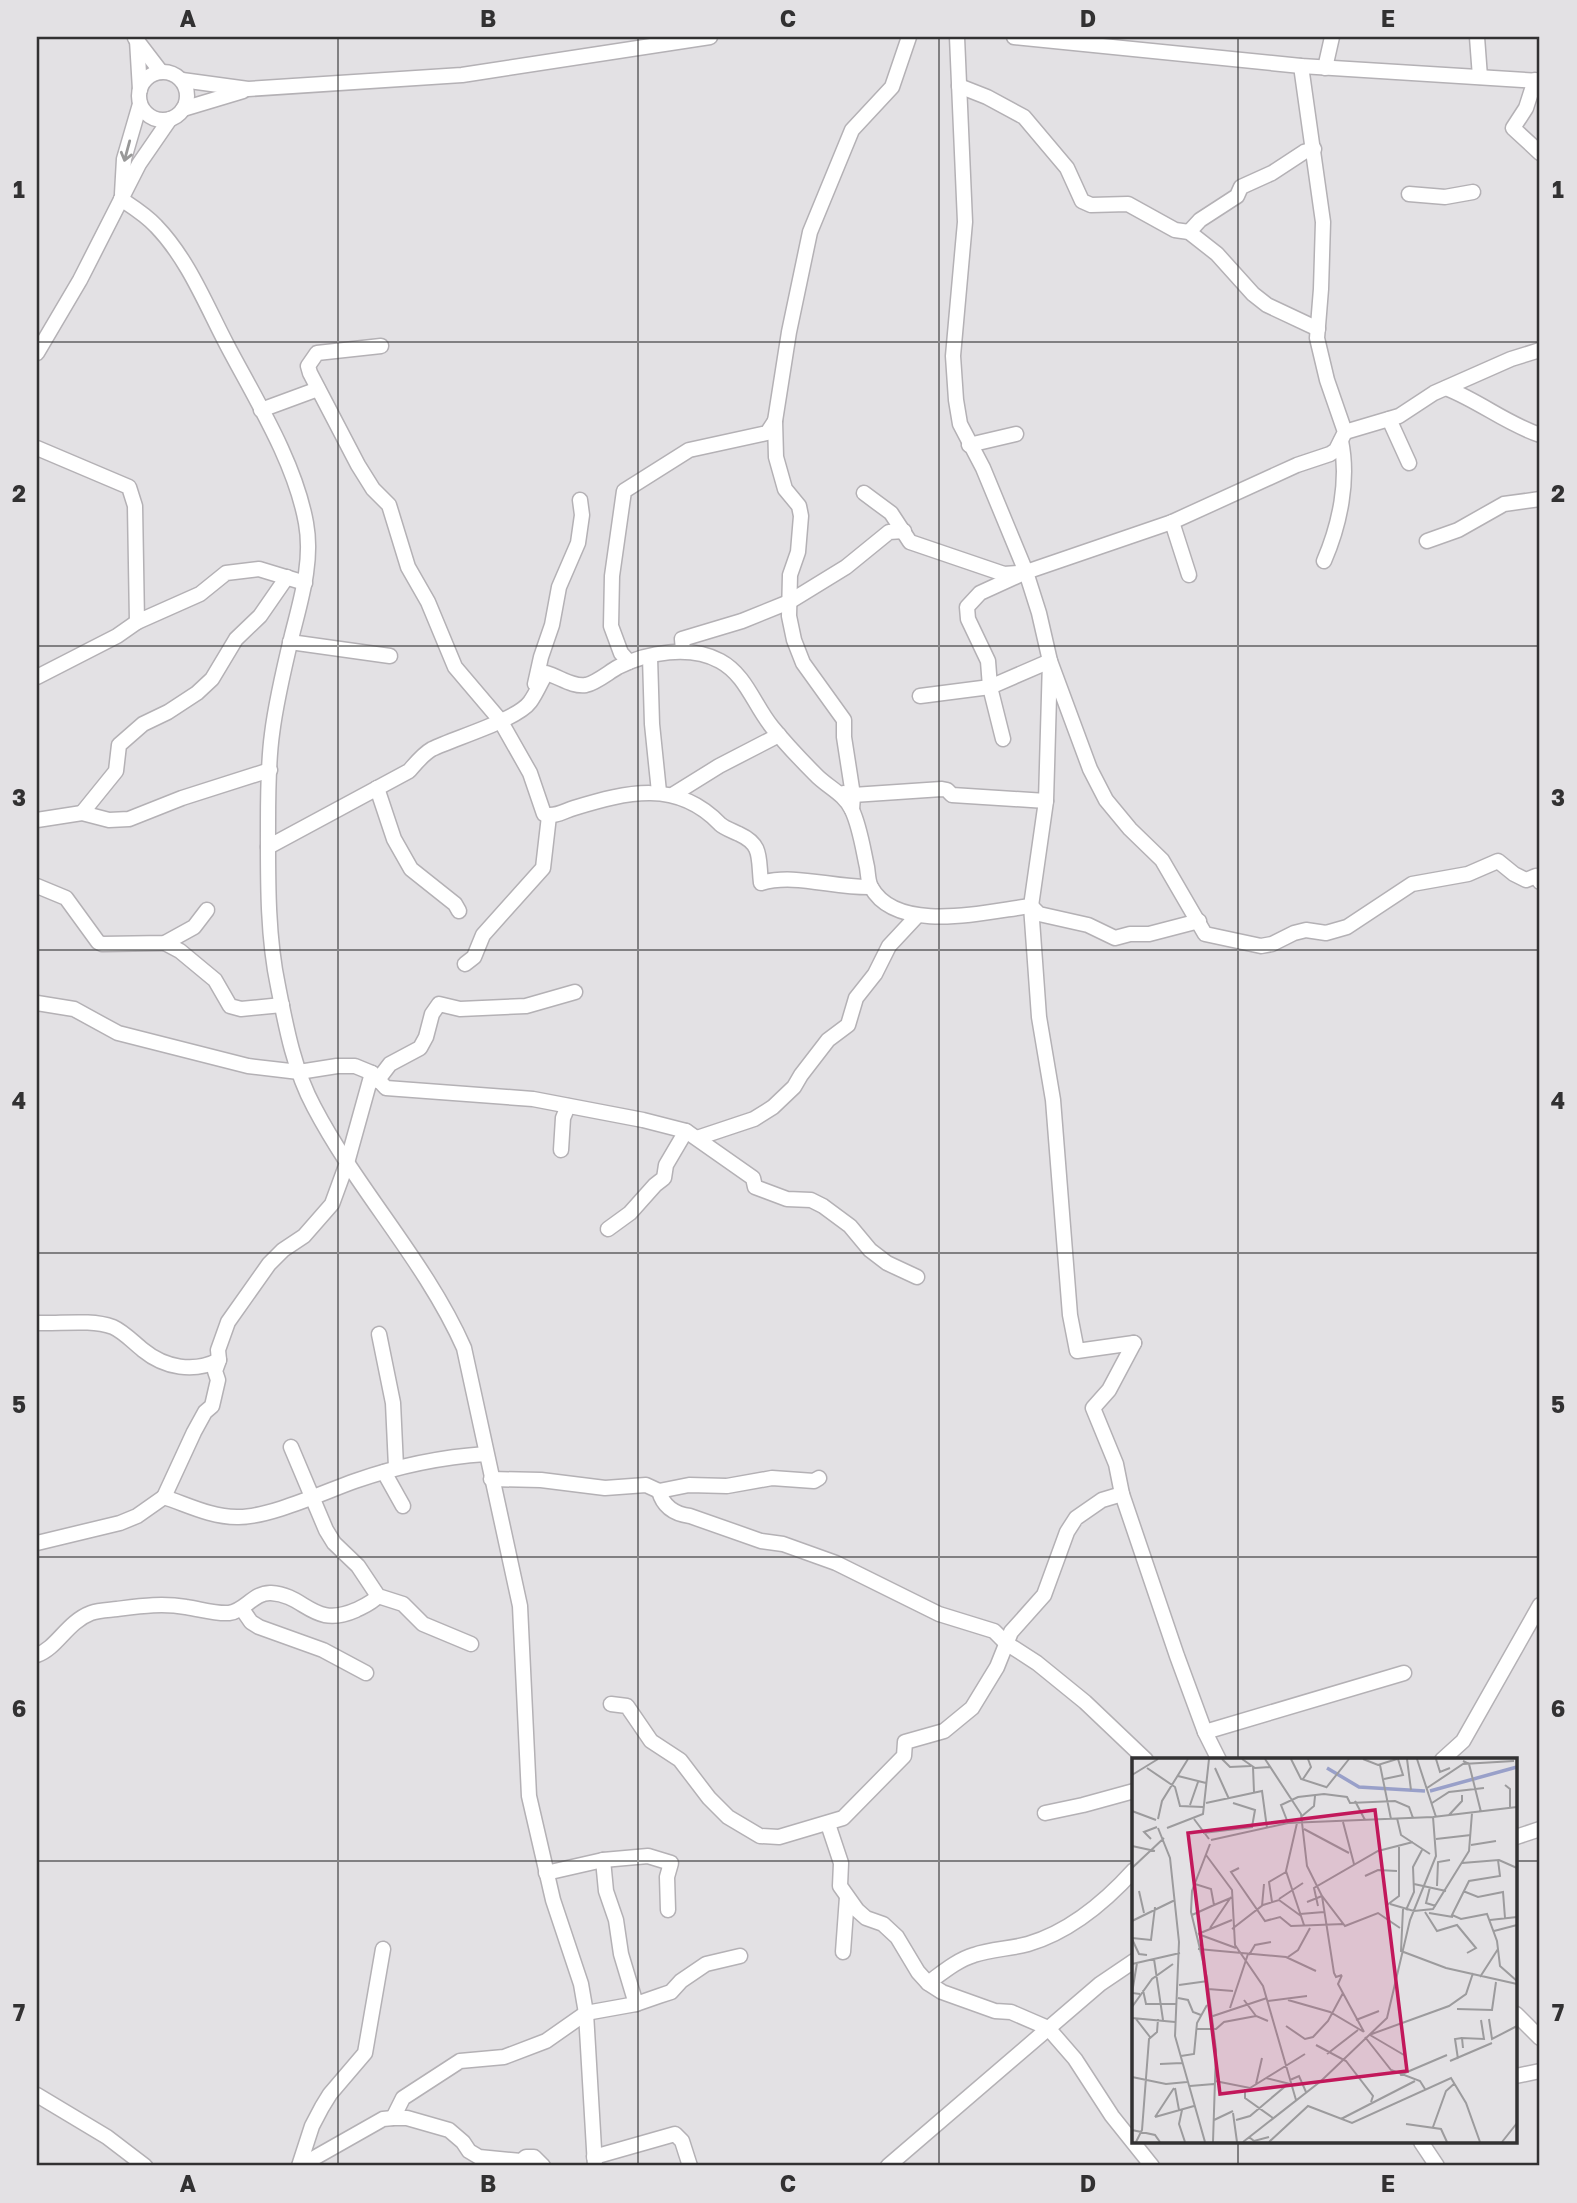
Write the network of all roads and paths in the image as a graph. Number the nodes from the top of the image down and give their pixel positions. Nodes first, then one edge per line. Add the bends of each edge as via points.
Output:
1 (710, 37) edge
2 (909, 37) edge
3 (957, 37) edge
4 (1014, 37) edge
5 (1332, 37) edge
6 (1477, 37) edge
7 (136, 38) edge
8 (658, 40) edge
9 (1301, 66) junction
10 (1325, 68) junction
11 (162, 72) junction
12 (1480, 77) junction
13 (182, 80) junction
14 (1538, 80) edge
15 (959, 86) junction
16 (248, 89) junction
17 (140, 97) junction
18 (183, 109) junction
19 (170, 118) junction
20 (1314, 149) junction
21 (1540, 153) edge
22 (1474, 192) dead end
23 (1409, 194) dead end
24 (121, 199) junction
25 (1189, 232) junction
26 (1318, 329) junction
27 (381, 346) dead end
28 (1540, 350) edge
29 (37, 353) edge
30 (1446, 388) junction
31 (318, 389) junction
32 (261, 410) junction
33 (1389, 419) junction
34 (775, 421) junction
35 (1016, 434) dead end
36 (1540, 435) edge
37 (1343, 436) junction
38 (969, 445) junction
39 (37, 448) edge
40 (1409, 463) dead end
41 (864, 493) dead end
42 (1540, 499) edge
43 (580, 500) dead end
44 (1172, 522) junction
45 (904, 531) junction
46 (1427, 541) dead end
47 (1324, 561) dead end
48 (1026, 572) junction
49 (1189, 575) dead end
50 (287, 577) junction
51 (305, 583) junction
52 (789, 602) junction
53 (137, 622) junction
54 (290, 642) junction
55 (683, 650) junction
56 (390, 656) dead end
57 (650, 657) junction
58 (1051, 661) junction
59 (629, 662) junction
60 (37, 677) edge
61 (990, 687) junction
62 (534, 693) junction
63 (920, 696) dead end
64 (500, 720) junction
65 (1074, 723) junction
66 (1048, 731) junction
67 (779, 735) junction
68 (1003, 739) dead end
69 (270, 770) junction
70 (377, 788) junction
71 (659, 792) junction
72 (674, 794) junction
73 (846, 794) junction
74 (1046, 801) junction
75 (82, 813) junction
76 (549, 816) junction
77 (37, 820) edge
78 (268, 847) junction
79 (1540, 882) edge
80 (37, 886) edge
81 (871, 887) junction
82 (1031, 906) junction
83 (207, 910) dead end
84 (459, 911) dead end
85 (917, 916) junction
86 (1199, 921) junction
87 (165, 943) junction
88 (465, 964) dead end
89 (575, 992) dead end
90 (37, 1003) edge
91 (282, 1005) junction
92 (299, 1072) junction
93 (374, 1077) junction
94 (568, 1106) junction
95 (691, 1134) junction
96 (561, 1150) dead end
97 (347, 1163) junction
98 (608, 1229) dead end
99 (917, 1277) dead end
100 (37, 1324) edge
101 (379, 1334) dead end
102 (219, 1360) junction
103 (291, 1447) dead end
104 (486, 1454) junction
105 (390, 1470) junction
106 (819, 1478) dead end
107 (491, 1479) junction
108 (659, 1490) junction
109 (1122, 1493) junction
110 (164, 1497) junction
111 (312, 1497) junction
112 (402, 1506) dead end
113 (37, 1543) edge
114 (378, 1596) junction
115 (1540, 1605) edge
116 (242, 1609) junction
117 (1006, 1643) junction
118 (471, 1644) dead end
119 (37, 1655) edge
120 (366, 1673) dead end
121 (1404, 1673) dead end
122 (611, 1704) dead end
123 (1205, 1732) junction
124 (1144, 1758) edge
125 (1218, 1758) edge
126 (1444, 1758) edge
127 (1132, 1792) edge
128 (1045, 1813) dead end
129 (828, 1824) junction
130 (1540, 1829) edge
131 (1518, 1836) edge
132 (603, 1860) junction
133 (1132, 1872) edge
134 (546, 1873) junction
135 (846, 1897) junction
136 (668, 1910) dead end
137 (383, 1949) dead end
138 (843, 1952) dead end
139 (740, 1956) dead end
140 (1132, 1962) edge
141 (928, 1983) junction
142 (636, 2004) junction
143 (586, 2012) junction
144 (1518, 2016) edge
145 (1048, 2028) junction
146 (1540, 2038) edge
147 (1540, 2071) edge
148 (1518, 2076) edge
149 (37, 2095) edge
150 (393, 2118) junction
151 (1132, 2141) edge
152 (1134, 2144) edge
153 (1422, 2144) edge
154 (594, 2162) edge
155 (145, 2166) edge
156 (299, 2166) edge
157 (543, 2166) edge
158 (690, 2166) edge
159 (888, 2166) edge
160 (1152, 2166) edge
161 (1437, 2166) edge

1 - 8 street
2 - 34 street via 892,87 852,130 810,232
3 - 15 street
4 - 9 street
5 - 10 street
6 - 12 street
7 - 11 street
7 - 17 street
8 - 16 street via 462,75
9 - 10 street
9 - 20 street
10 - 12 street
11 - 13 street
11 - 17 street via 149,76
12 - 14 street
13 - 16 street
13 - 18 street via 187,94
14 - 21 street via 1513,128
15 - 25 street via 1024,117 1067,168 1082,201 1128,204 1175,230
15 - 38 street via 965,222 953,356 960,424
16 - 18 street
17 - 19 street via 148,115
17 -> 24 street via 124,159
18 - 19 street
19 - 24 street
20 - 25 street via 1241,187 1237,196
20 - 26 street via 1322,222
22 - 23 street via 1445,197
24 - 29 street
24 - 32 street via 158,228 176,251
25 - 26 street via 1267,305
26 - 37 street
27 - 31 street via 317,353 308,366
28 - 30 street
30 - 33 street
30 - 36 street
31 - 32 street
31 - 64 street via 358,465 389,505 408,567 455,667
32 - 51 street via 289,467 306,523
33 - 37 street
33 - 40 street
34 - 52 street via 776,457 785,489 801,516
34 - 59 street via 767,433 689,450 624,491 612,576 611,626
35 - 38 street
37 - 44 street via 1331,454
37 - 47 street via 1345,464 1338,523
38 - 48 street
39 - 53 street via 129,487 135,506
41 - 45 street via 891,513
42 - 46 street via 1504,504 1458,530
43 - 62 street via 578,543 558,592
44 - 48 street
44 - 49 street
45 - 48 street via 910,542 920,546 1004,574
45 - 52 street via 889,532 846,567
48 - 58 street
48 - 61 street via 980,593 967,607 968,620 988,661
50 - 51 street
50 - 53 street via 259,569 226,573 200,594
50 - 75 street via 260,616 236,639 212,679 168,712 143,724 119,746 116,771
51 - 54 street
52 - 55 street via 682,639
52 - 73 street via 794,640 803,663 844,720
53 - 60 street
54 - 56 street
54 - 69 street
55 - 57 street
55 - 67 street via 721,661 734,671
57 - 59 street
57 - 71 street
58 - 61 street
58 - 65 street
58 - 66 street
59 - 62 street via 588,685 573,685 546,673
61 - 63 street
61 - 68 street
62 - 64 street via 530,702
64 - 70 street via 432,749 409,771
64 - 76 street via 530,774 544,814
65 - 66 street
65 - 86 street via 1106,800 1162,860
66 - 74 street
67 - 72 street
67 - 73 street via 817,776
69 - 75 street via 129,819 109,820
69 - 78 street
70 - 78 street
70 - 84 street via 405,861
71 - 72 street
71 - 76 street via 598,801
72 - 81 street via 752,840 761,883 795,878
73 - 74 street via 942,789 952,795
73 - 81 street
74 - 82 street
75 - 77 street
76 - 88 street via 543,868 483,935 474,957
78 - 91 street via 269,911
79 - 86 street via 1536,876 1526,880 1514,874 1498,861 1468,874 1412,884 1347,928 1326,933 1306,930 1261,946 1205,934
80 - 87 street via 66,898 102,944
81 - 85 street via 888,904
82 - 85 street
82 - 86 street via 1039,914 1088,925 1115,938
82 - 109 street via 1077,1351 1134,1343 1109,1390 1093,1408 1116,1464
83 - 87 street via 194,927
85 - 95 street via 889,946 856,998 848,1025 828,1040 774,1107 754,1119
87 - 91 street via 215,980 230,1006
89 - 93 street via 526,1006 460,1009 439,1004 420,1048
90 - 92 street via 74,1009 118,1033 248,1066
91 - 92 street
92 - 93 street via 355,1066
92 - 97 street
93 - 94 street via 394,1090 520,1097
93 - 97 street
94 - 95 street
94 - 96 street
95 - 98 street via 666,1165 664,1178
95 - 99 street via 753,1178 755,1187 823,1206 887,1263
97 - 102 street via 332,1204 304,1236 269,1264 228,1322
97 - 104 street via 452,1321 464,1348
100 - 102 street via 114,1328 155,1359 181,1367 201,1368
101 - 105 street via 393,1403
102 - 110 street via 212,1406 194,1432
103 - 111 street
104 - 105 street via 437,1458
104 - 107 street
105 - 111 street
105 - 112 street
106 - 108 street via 772,1478
107 - 108 street via 605,1488 646,1485
107 - 134 street via 520,1606 529,1796
108 - 117 street via 662,1501 679,1515 836,1563 939,1614 994,1631
109 - 117 street via 1076,1518 1044,1595
109 - 123 street
110 - 111 street via 236,1517
110 - 113 street via 120,1523
111 - 114 street via 334,1543 358,1566
114 - 116 street via 336,1617 270,1593 259,1595
114 - 118 street via 403,1604 423,1623
115 - 126 street via 1462,1741
116 - 119 street via 229,1613 152,1604 90,1613 65,1629 48,1651
116 - 120 street via 259,1627 323,1650
117 - 124 street via 1085,1702
117 - 129 street via 972,1708 944,1731 905,1742 904,1756 890,1771 842,1818
121 - 123 street
122 - 129 street via 627,1706 651,1741 680,1760 728,1817 761,1836 779,1837
123 - 125 street
127 - 128 street
129 - 135 street
130 - 131 street
132 - 134 street
132 - 136 street via 648,1856 671,1863
132 - 142 street via 606,1891
133 - 141 street via 1094,1909 1054,1933 1029,1944 967,1957
134 - 143 street via 582,1984
135 - 138 street
135 - 141 street via 866,1918 883,1924 897,1937
137 - 156 street via 365,2053 322,2107
139 - 142 street via 706,1964 671,1992
140 - 145 street
141 - 145 street via 962,2000 1011,2012
142 - 143 street
143 - 150 street via 546,2040 518,2052 460,2061 403,2098
143 - 154 street
144 - 146 street
145 - 151 street
145 - 159 street
147 - 148 street
149 - 155 street
150 - 156 street via 383,2119
150 - 157 street via 449,2130 480,2157 521,2161 534,2157
152 - 160 street
153 - 161 street
154 - 158 street via 675,2134

